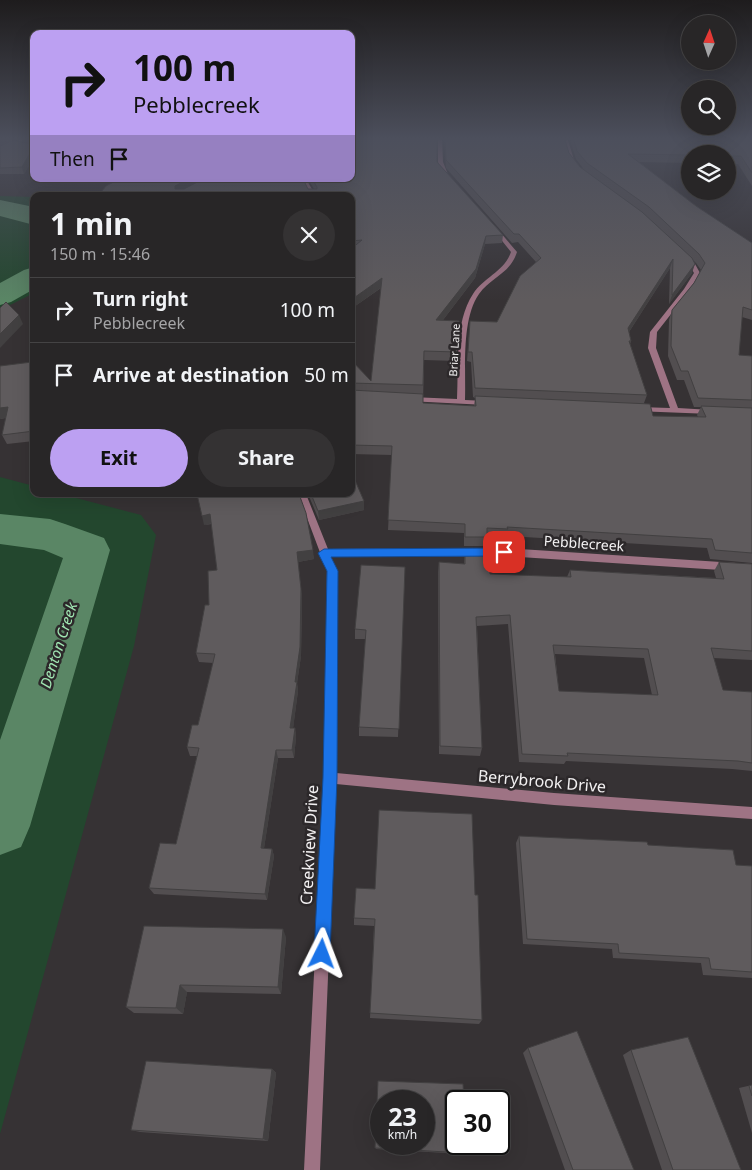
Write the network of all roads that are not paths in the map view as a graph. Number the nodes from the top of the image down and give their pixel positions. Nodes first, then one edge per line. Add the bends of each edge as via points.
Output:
1 (492, 224) edge
2 (679, 252) edge
3 (404, 398) edge
4 (461, 402) junction
5 (490, 403) edge
6 (626, 408) edge
7 (675, 410) junction
8 (723, 413) edge
9 (303, 497) edge
10 (324, 553) junction
11 (752, 568) edge
12 (330, 778) junction
13 (752, 813) edge
14 (312, 1170) edge

1 - 4 street, Briar Lane via 514,252 509,265 476,294 465,318
2 - 7 street via 697,273 654,332 652,348
3 - 4 street
4 - 5 street
6 - 7 street
7 - 8 street
9 - 10 street, Creekview Drive
10 - 11 street, Pebblecreek via 504,552
10 - 12 street, Creekview Drive via 332,571
12 - 13 street, Berrybrook Drive
12 - 14 street, Creekview Drive

